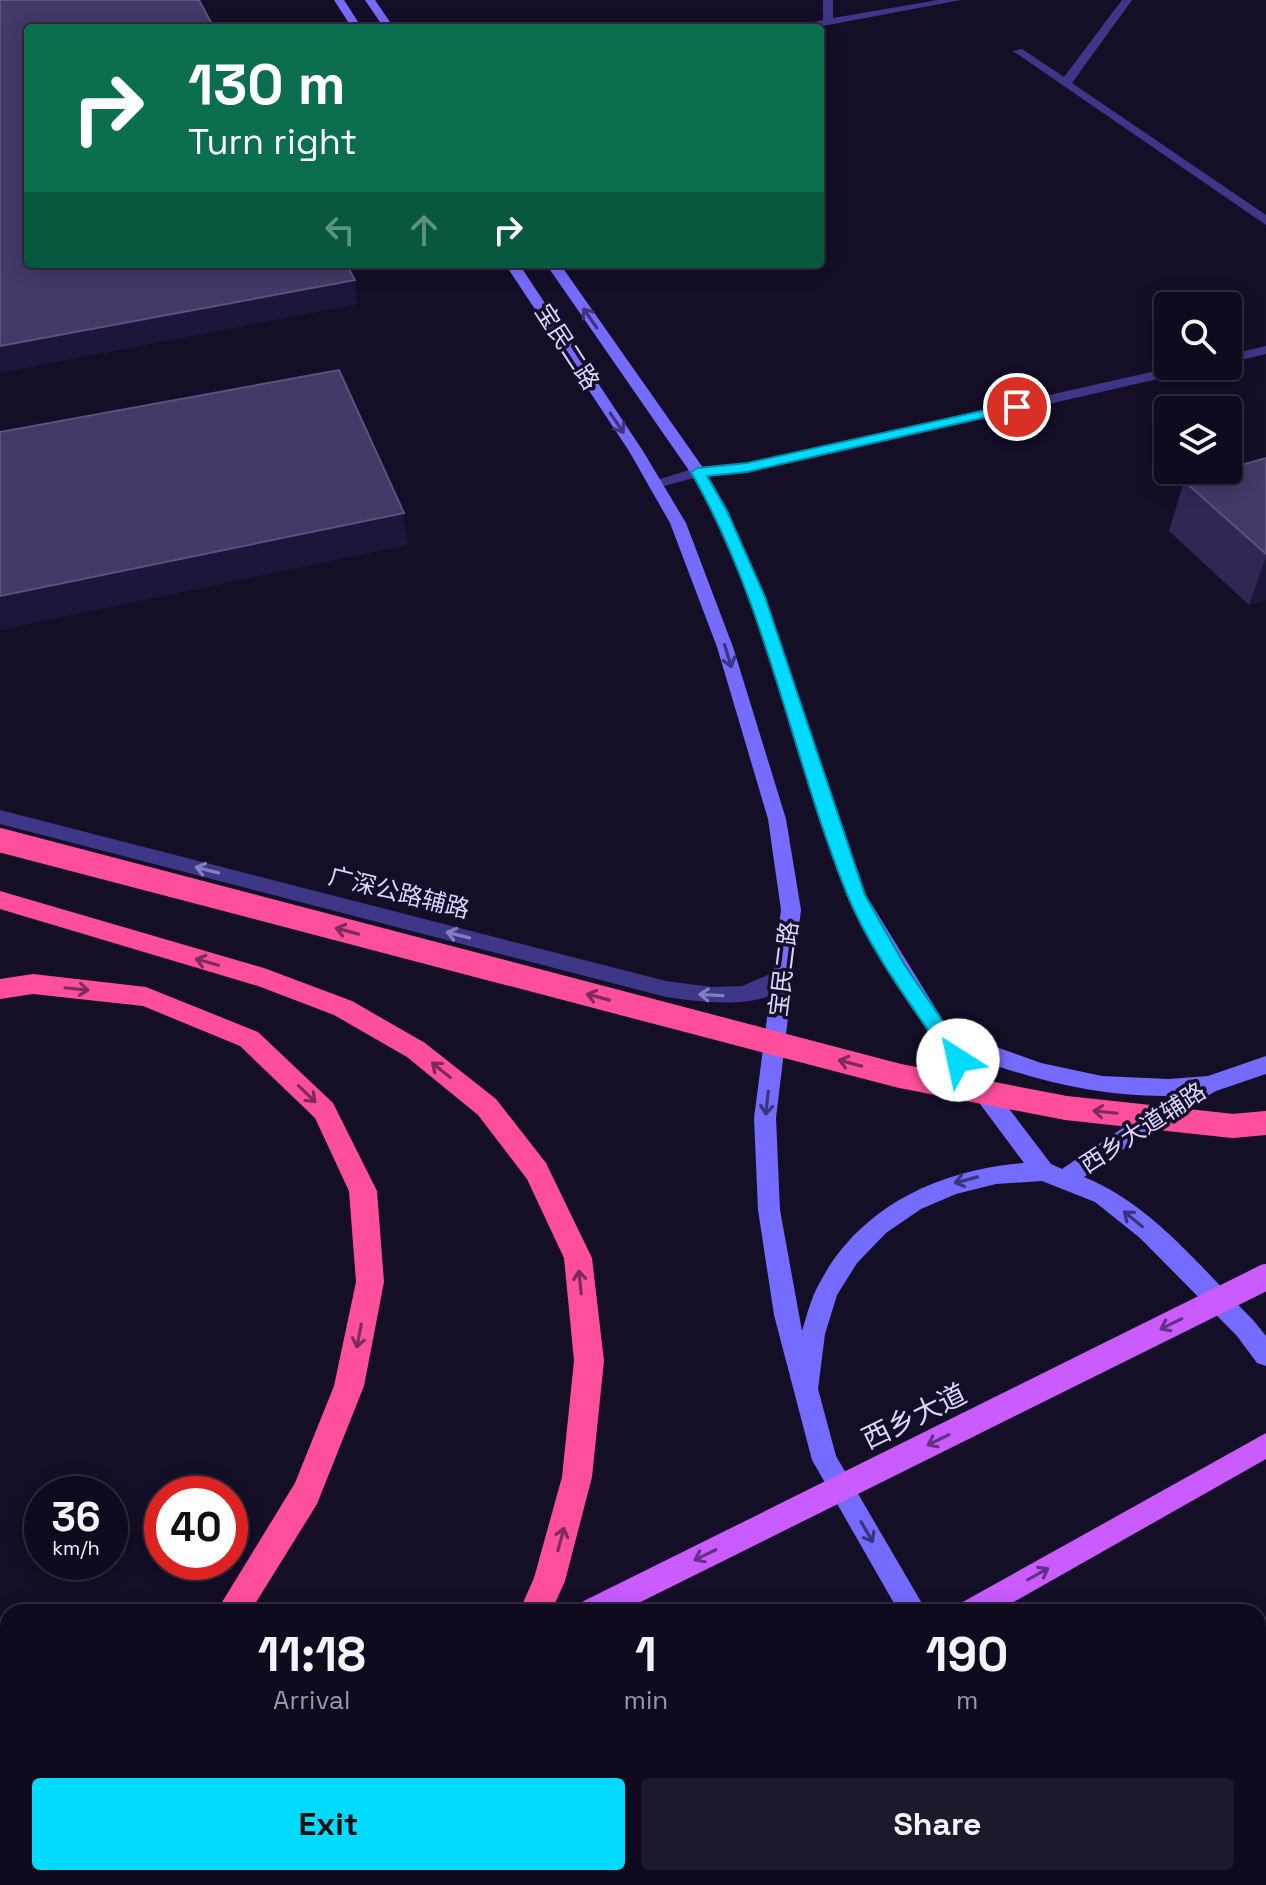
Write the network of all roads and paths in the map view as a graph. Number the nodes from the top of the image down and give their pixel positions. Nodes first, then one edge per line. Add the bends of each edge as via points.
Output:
1 (339, 0) edge
2 (370, 0) edge
3 (828, 0) edge
4 (956, 0) edge
5 (1127, 0) edge
6 (828, 22) junction
7 (354, 24) edge
8 (386, 24) edge
9 (816, 24) edge
10 (1018, 51) dead end
11 (1065, 84) junction
12 (1266, 221) edge
13 (515, 268) edge
14 (556, 268) edge
15 (1266, 350) edge
16 (1242, 356) edge
17 (1154, 376) edge
18 (698, 472) junction
19 (656, 483) junction
20 (0, 817) edge
21 (0, 840) edge
22 (0, 900) edge
23 (784, 976) junction
24 (0, 989) edge
25 (941, 1035) junction
26 (1266, 1065) edge
27 (1208, 1085) junction
28 (1266, 1123) edge
29 (1043, 1171) junction
30 (1066, 1178) junction
31 (1266, 1277) edge
32 (1266, 1355) edge
33 (810, 1412) junction
34 (1266, 1445) edge
35 (237, 1604) edge
36 (539, 1604) edge
37 (607, 1604) edge
38 (909, 1604) edge
39 (984, 1604) edge

1 - 7 street
2 - 8 street
3 - 6 street
4 - 6 street
5 - 11 street
6 - 9 street
10 - 11 street
11 - 12 street
13 -> 19 street, 宝民二路
18 -> 14 street, 宝民二路
15 - 16 street
17 - 18 street via 747,468
18 - 19 street
18 - 25 street, 宝民二路 via 757,597 857,896
19 -> 23 street, 宝民二路 via 700,574 777,819 791,910
23 -> 20 street, 广深公路辅路 via 768,988 739,996 666,989
28 -> 21 highway, bridge via 1233,1126 1066,1108 900,1076
36 -> 22 highway via 577,1477 589,1361 578,1258 537,1171 487,1107 416,1050 343,1008 264,978
23 -> 33 street, 宝民二路 via 765,1118 769,1210 786,1315
24 -> 35 highway via 33,984 146,997 249,1039 324,1111 363,1191 370,1282 349,1386 306,1493
25 - 27 street via 1074,1082 1119,1089
25 - 29 street, 宝民二路
26 - 27 street, 西乡大道辅路
27 - 30 street, 西乡大道辅路
29 - 30 street
29 -> 33 street, 西乡大道辅路 via 964,1179 892,1211 864,1235 837,1270 820,1314 809,1361
32 -> 30 street via 1148,1231 1103,1195
31 -> 37 main road, 西乡大道, bridge
33 -> 38 street, 宝民二路 via 825,1460
39 -> 34 main road

